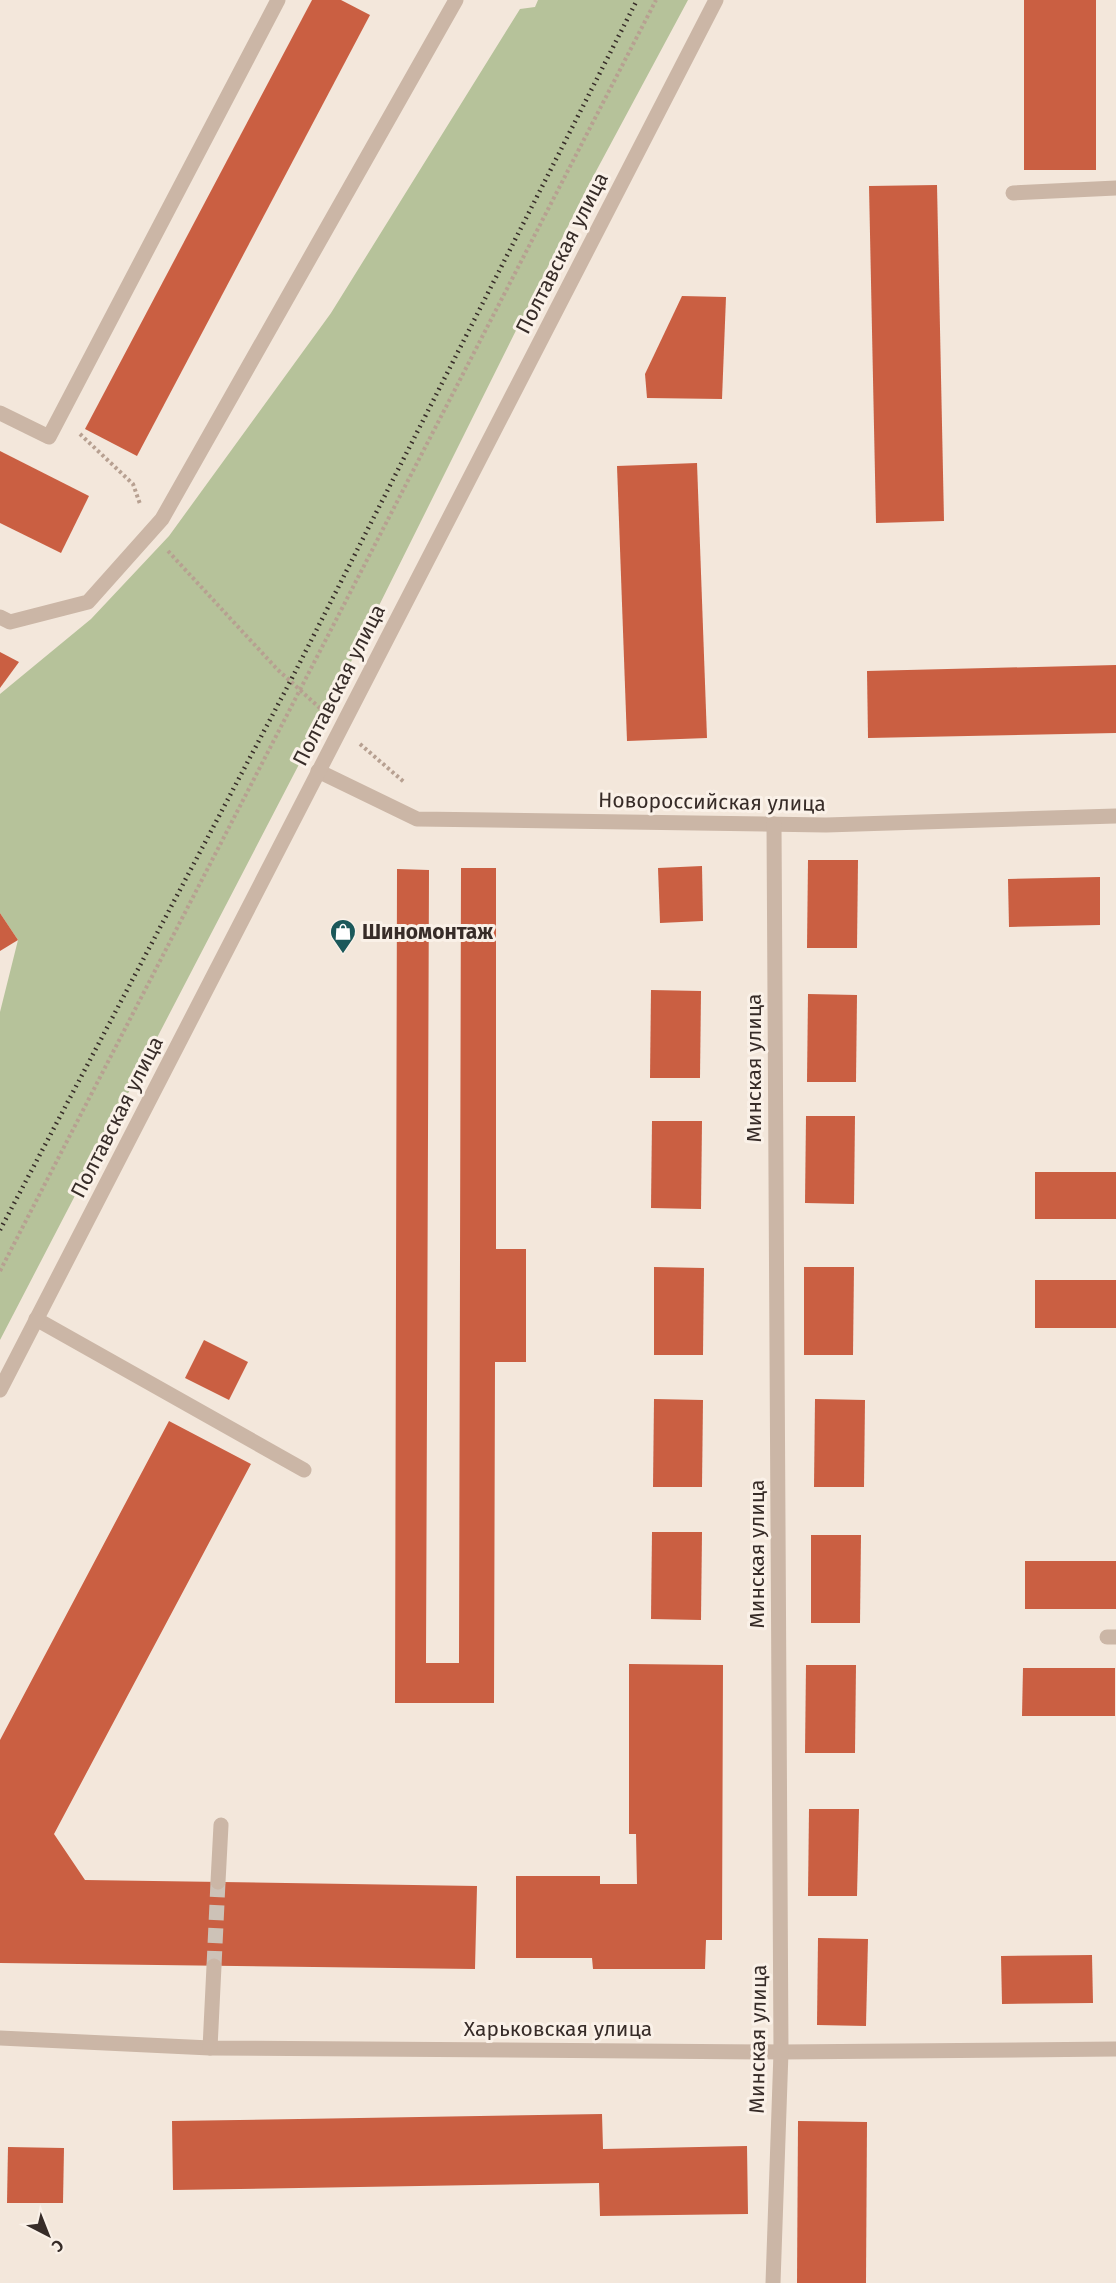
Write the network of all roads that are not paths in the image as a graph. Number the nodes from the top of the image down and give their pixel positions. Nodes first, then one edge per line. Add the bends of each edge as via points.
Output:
1 (278, 0) edge
2 (456, 0) edge
3 (716, 0) edge
4 (1116, 188) edge
5 (1013, 193) dead end
6 (0, 413) edge
7 (0, 617) edge
8 (318, 771) junction
9 (1116, 816) edge
10 (774, 824) junction
11 (36, 1319) junction
12 (0, 1389) edge
13 (304, 1470) dead end
14 (222, 1825) dead end
15 (218, 1881) tunnel mouth
16 (214, 1966) tunnel mouth
17 (0, 2038) edge
18 (210, 2048) junction
19 (1116, 2049) edge
20 (781, 2052) junction
21 (773, 2283) edge

1 - 6 street via 49,437
2 - 7 street via 162,519 88,602 10,622
3 - 8 street, Полтавская улица
4 - 5 street
8 - 10 street, Новороссийская улица via 417,819
8 - 11 street, Полтавская улица
9 - 10 street, Новороссийская улица
10 - 20 street, Минская улица
11 - 12 street, Полтавская улица
11 - 13 street
14 - 15 street
16 - 18 street
17 - 18 street, Харьковская улица
18 - 20 street, Харьковская улица
19 - 20 street, Харьковская улица
20 - 21 street, Минская улица

